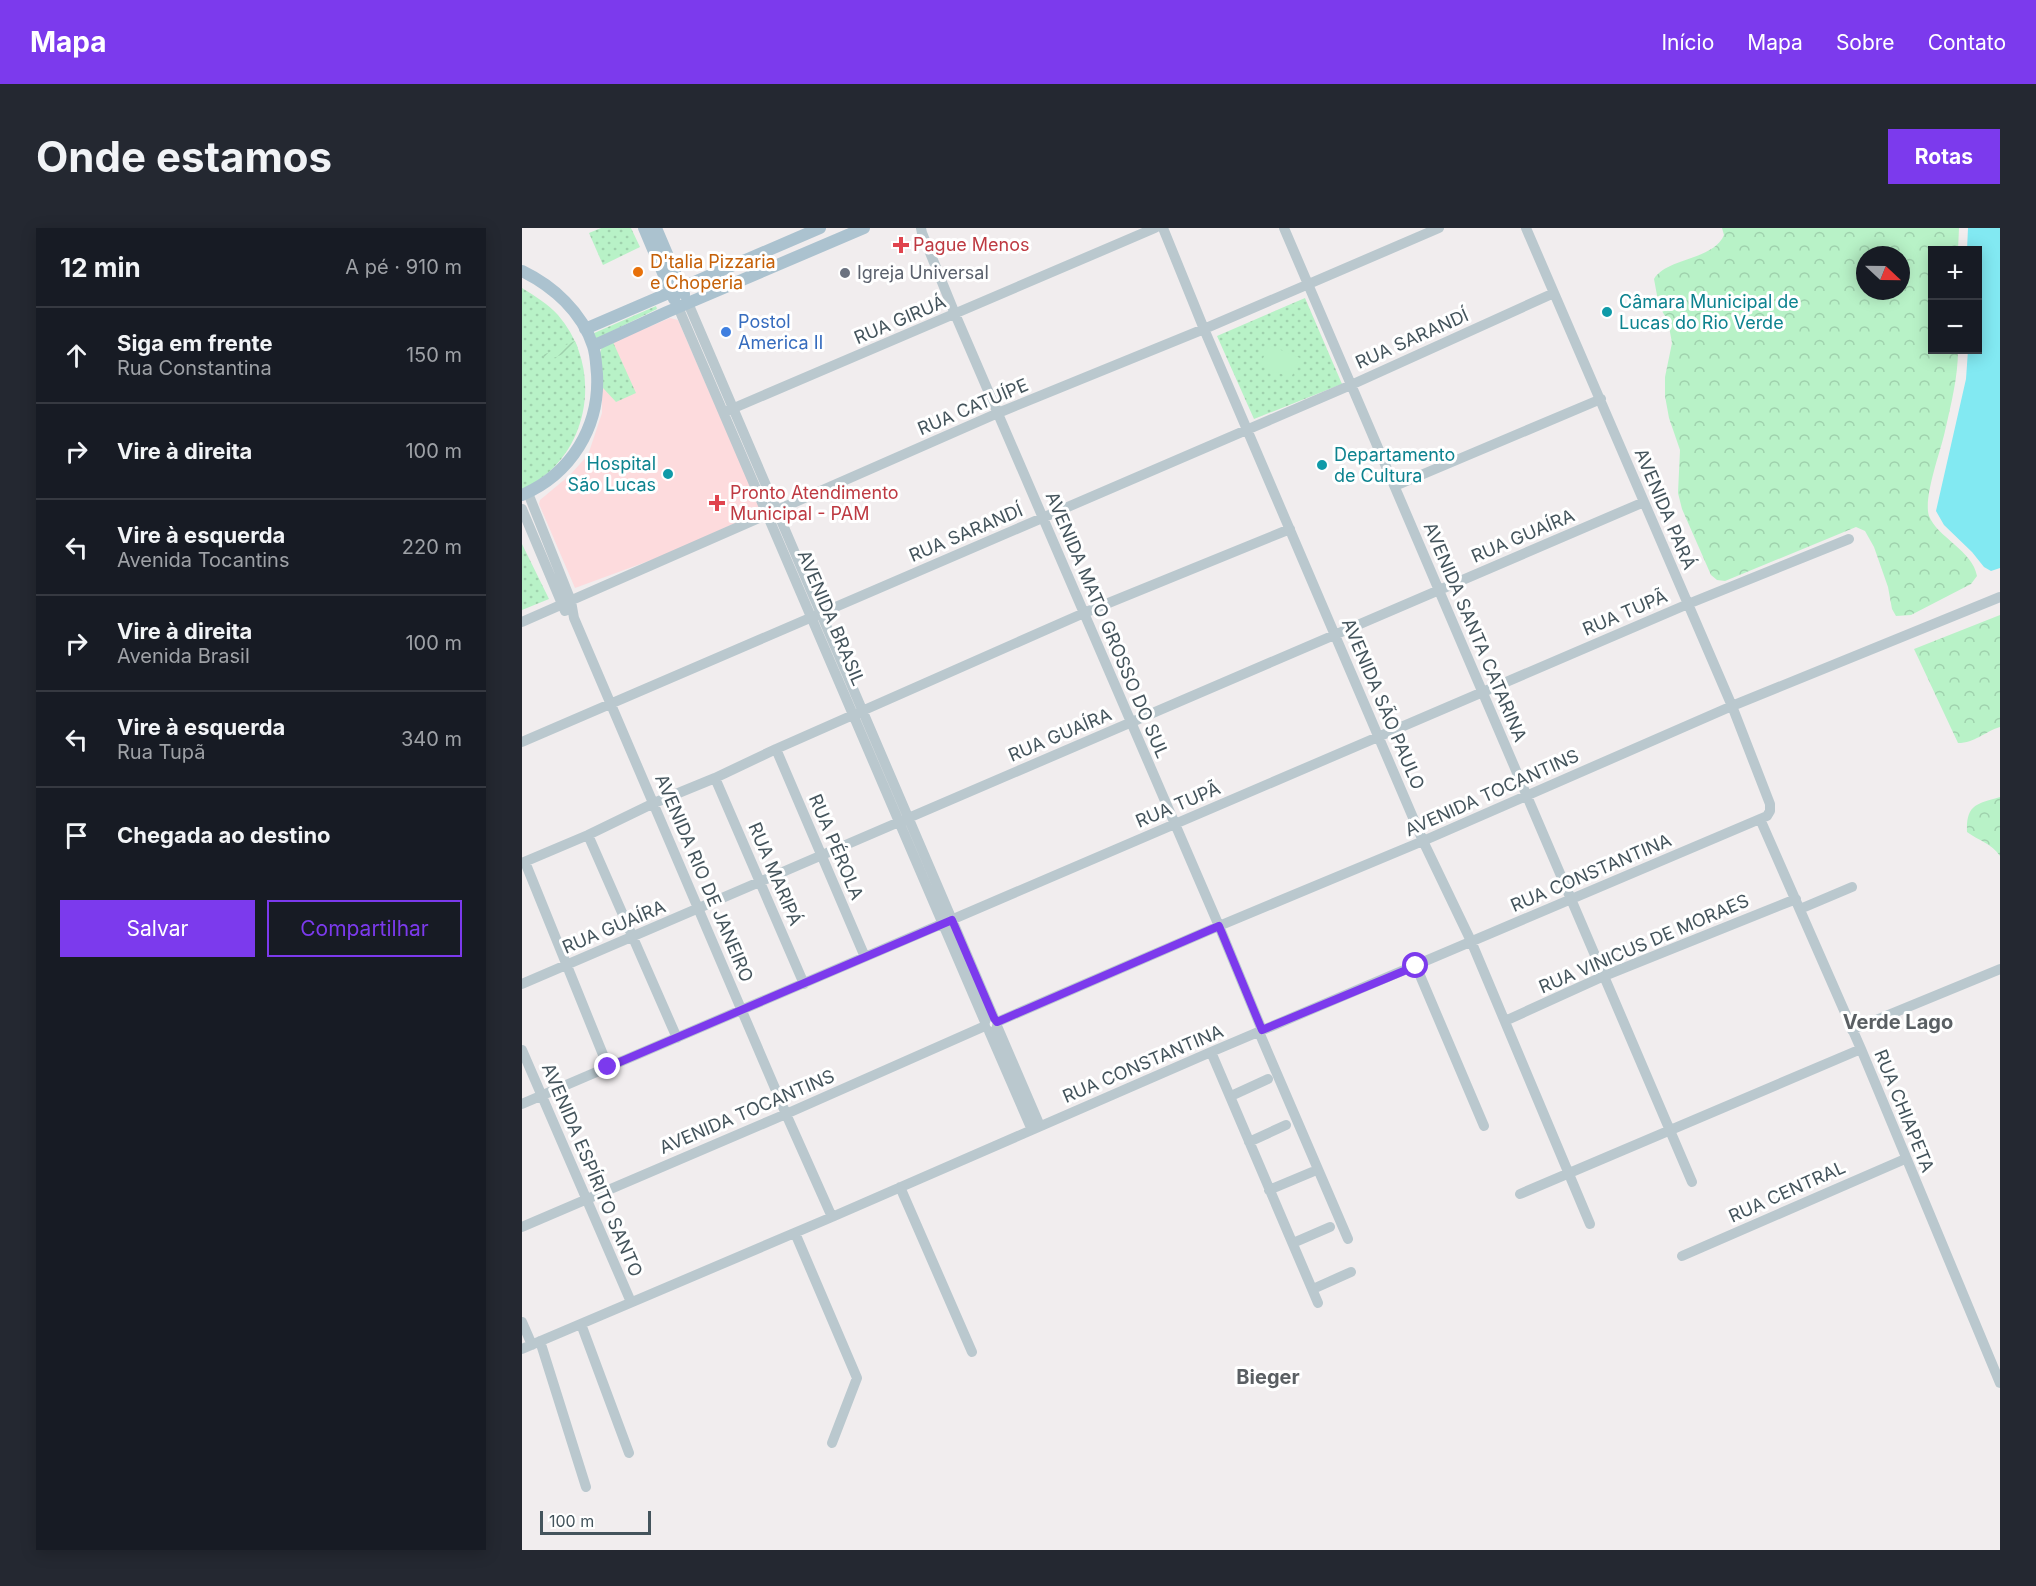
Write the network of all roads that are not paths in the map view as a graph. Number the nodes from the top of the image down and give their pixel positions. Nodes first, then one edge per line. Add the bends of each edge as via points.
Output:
1 (644, 228) edge
2 (656, 228) edge
3 (820, 228) edge
4 (864, 228) edge
5 (1155, 228) edge
6 (1163, 228) edge
7 (1284, 228) edge
8 (1438, 228) edge
9 (1526, 228) edge
10 (920, 230) edge
11 (522, 271) edge
12 (1309, 284) junction
13 (676, 290) junction
14 (1554, 293) junction
15 (683, 305) junction
16 (955, 314) junction
17 (585, 329) junction
18 (1204, 329) junction
19 (593, 346) junction
20 (1351, 385) junction
21 (1601, 399) junction
22 (728, 411) junction
23 (998, 413) junction
24 (1247, 429) junction
25 (1395, 486) junction
26 (525, 494) edge
27 (1644, 502) junction
28 (522, 509) edge
29 (772, 512) junction
30 (1043, 517) junction
31 (1290, 529) junction
32 (1849, 539) dead end
33 (1439, 590) junction
34 (2000, 597) edge
35 (566, 603) junction
36 (1688, 604) junction
37 (1084, 613) junction
38 (816, 615) junction
39 (522, 622) edge
40 (1335, 634) junction
41 (1482, 692) junction
42 (611, 704) junction
43 (1732, 706) junction
44 (858, 713) junction
45 (1132, 722) junction
46 (1378, 737) junction
47 (522, 742) edge
48 (776, 749) junction
49 (715, 778) junction
50 (1527, 796) junction
51 (654, 803) junction
52 (1760, 819) junction
53 (904, 820) junction
54 (1175, 825) junction
55 (588, 835) junction
56 (1423, 841) junction
57 (822, 855) junction
58 (523, 862) edge
59 (760, 882) junction
60 (1852, 887) dead end
61 (1572, 899) junction
62 (1798, 904) junction
63 (699, 908) junction
64 (947, 922) junction
65 (1219, 926) junction
66 (633, 937) junction
67 (1471, 941) junction
68 (865, 957) junction
69 (566, 965) junction
70 (1416, 966) junction
71 (2000, 969) edge
72 (1604, 976) junction
73 (522, 984) edge
74 (804, 984) junction
75 (742, 1010) junction
76 (1505, 1021) junction
77 (991, 1024) junction
78 (1852, 1030) junction
79 (1261, 1031) junction
80 (677, 1038) junction
81 (1861, 1049) junction
82 (522, 1050) edge
83 (1211, 1052) junction
84 (608, 1067) junction
85 (1268, 1080) dead end
86 (541, 1095) junction
87 (1231, 1096) junction
88 (522, 1104) edge
89 (786, 1114) junction
90 (1286, 1125) dead end
91 (1484, 1126) dead end
92 (1036, 1128) junction
93 (1670, 1130) junction
94 (1249, 1142) junction
95 (1905, 1159) junction
96 (1312, 1172) dead end
97 (1568, 1173) junction
98 (1692, 1182) dead end
99 (900, 1187) junction
100 (1269, 1190) junction
101 (1520, 1194) dead end
102 (588, 1199) junction
103 (832, 1217) junction
104 (1590, 1224) dead end
105 (522, 1227) edge
106 (1330, 1227) dead end
107 (795, 1233) junction
108 (1348, 1239) dead end
109 (1293, 1243) junction
110 (1682, 1256) dead end
111 (1351, 1272) dead end
112 (1313, 1289) junction
113 (631, 1302) junction
114 (1318, 1303) dead end
115 (522, 1322) edge
116 (581, 1324) junction
117 (531, 1345) edge
118 (972, 1352) dead end
119 (2000, 1383) edge
120 (832, 1443) dead end
121 (629, 1453) dead end
122 (586, 1487) dead end

1 - 13 main road, AVENIDA BRASIL
2 - 13 main road, AVENIDA BRASIL
3 - 13 main road
4 - 15 main road
5 - 16 street, RUA GIRUÁ
6 - 18 street, AVENIDA SÃO PAULO
7 - 12 street, AVENIDA SANTA CATARINA
8 - 12 street, RUA CATUÍPE
9 - 14 street, AVENIDA PARÁ
10 - 16 street, AVENIDA MATO GROSSO DO SUL
11 - 17 main road via 551,288 574,311
12 - 18 street, RUA CATUÍPE
12 - 20 street, AVENIDA SANTA CATARINA
13 - 15 main road, AVENIDA BRASIL
13 - 17 main road
14 - 20 street, RUA SARANDÍ
14 - 21 street, AVENIDA PARÁ
15 - 19 main road
15 - 22 street, AVENIDA BRASIL
16 - 22 street, RUA GIRUÁ
16 - 23 street, AVENIDA MATO GROSSO DO SUL
17 - 19 main road
18 - 23 street, RUA CATUÍPE
18 - 24 street, AVENIDA SÃO PAULO
19 - 26 main road via 597,383 590,425 578,451 558,472
20 - 24 street, RUA SARANDÍ
20 - 25 street, AVENIDA SANTA CATARINA
21 - 25 street
21 - 27 street, AVENIDA PARÁ
22 - 29 street, AVENIDA BRASIL
23 - 29 street, RUA CATUÍPE
23 - 30 street, AVENIDA MATO GROSSO DO SUL
24 - 30 street, RUA SARANDÍ
24 - 31 street, AVENIDA SÃO PAULO
25 - 33 street, AVENIDA SANTA CATARINA
26 - 35 street
27 - 33 street, RUA GUAÍRA
27 - 36 street, AVENIDA PARÁ
28 - 35 street
29 - 35 street, RUA CATUÍPE
29 - 38 street, AVENIDA BRASIL
30 - 37 street, AVENIDA MATO GROSSO DO SUL
30 - 38 street, RUA SARANDÍ
31 - 37 street
31 - 40 street, AVENIDA SÃO PAULO
32 - 36 street, RUA TUPÃ
33 - 40 street, RUA GUAÍRA
33 - 41 street, AVENIDA SANTA CATARINA
34 - 43 street, AVENIDA TOCANTINS
35 - 39 street, RUA CATUÍPE
35 - 42 street, AVENIDA RIO DE JANEIRO via 568,615 574,618
36 - 41 street, RUA TUPÃ
36 - 43 street, AVENIDA PARÁ
37 - 44 street
37 - 45 street, AVENIDA MATO GROSSO DO SUL
38 - 42 street, RUA SARANDÍ
38 - 44 street, AVENIDA BRASIL
40 - 45 street, RUA GUAÍRA
40 - 46 street, AVENIDA SÃO PAULO
41 - 46 street, RUA TUPÃ
41 - 50 street, AVENIDA SANTA CATARINA
42 - 47 street, RUA SARANDÍ
42 - 51 street, AVENIDA RIO DE JANEIRO
43 - 50 street, AVENIDA TOCANTINS
43 - 52 street, AVENIDA PARÁ via 1770,804 1768,813
44 - 48 street
44 - 53 street, AVENIDA BRASIL
45 - 53 street, RUA GUAÍRA
45 - 54 street, AVENIDA MATO GROSSO DO SUL
46 - 54 street, RUA TUPÃ
46 - 56 street, AVENIDA SÃO PAULO
48 - 49 street
48 - 57 street, RUA PÉROLA
49 - 51 street
49 - 59 street, RUA MARIPÁ
50 - 56 street, AVENIDA TOCANTINS
50 - 61 street, AVENIDA SANTA CATARINA
51 - 55 street
51 - 63 street, AVENIDA RIO DE JANEIRO
52 - 61 street, RUA CONSTANTINA
52 - 62 street, RUA CHIAPETA
53 - 57 street, RUA GUAÍRA
53 - 64 street, AVENIDA BRASIL
54 - 64 street, RUA TUPÃ
54 - 65 street, AVENIDA MATO GROSSO DO SUL
55 - 58 street
55 - 66 street
56 - 65 street, AVENIDA TOCANTINS
56 - 67 street, AVENIDA SÃO PAULO
57 - 59 street, RUA GUAÍRA
57 - 68 street, RUA PÉROLA
58 - 69 street
59 - 63 street, RUA GUAÍRA
59 - 74 street, RUA MARIPÁ
60 - 62 street, RUA VINICUS DE MORAES
61 - 67 street, RUA CONSTANTINA
61 - 72 street, AVENIDA SANTA CATARINA
62 - 72 street, RUA VINICUS DE MORAES
62 - 78 street, RUA CHIAPETA
63 - 66 street, RUA GUAÍRA
63 - 75 street, AVENIDA RIO DE JANEIRO
64 - 68 street, RUA TUPÃ
64 - 77 street, AVENIDA BRASIL
65 - 77 street, AVENIDA TOCANTINS
65 - 79 street, AVENIDA MATO GROSSO DO SUL
66 - 69 street, RUA GUAÍRA
66 - 80 street
67 - 70 street, RUA CONSTANTINA
67 - 76 street, AVENIDA SÃO PAULO
68 - 74 street, RUA TUPÃ
69 - 73 street, RUA GUAÍRA
69 - 84 street
70 - 79 street, RUA CONSTANTINA
70 - 91 street
71 - 78 street
72 - 76 street, RUA VINICUS DE MORAES
72 - 93 street, AVENIDA SANTA CATARINA
74 - 75 street, RUA TUPÃ
75 - 80 street, RUA TUPÃ
75 - 89 street, AVENIDA RIO DE JANEIRO
76 - 97 street, AVENIDA SÃO PAULO
77 - 89 street, AVENIDA TOCANTINS
77 - 92 street, AVENIDA BRASIL
78 - 81 street, RUA CHIAPETA
79 - 83 street, RUA CONSTANTINA
79 - 108 street, AVENIDA MATO GROSSO DO SUL
80 - 84 street, RUA TUPÃ
81 - 93 street
81 - 95 street, RUA CHIAPETA
82 - 86 street, AVENIDA ESPÍRITO SANTO
83 - 87 street
83 - 92 street, RUA CONSTANTINA
84 - 86 street, RUA TUPÃ
85 - 87 street
86 - 88 street, RUA TUPÃ
86 - 102 street, AVENIDA ESPÍRITO SANTO
87 - 94 street
89 - 102 street, AVENIDA TOCANTINS
89 - 103 street, AVENIDA RIO DE JANEIRO
90 - 94 street
92 - 99 street, RUA CONSTANTINA
93 - 97 street
93 - 98 street, AVENIDA SANTA CATARINA
94 - 100 street
95 - 110 street, RUA CENTRAL
95 - 119 street, RUA CHIAPETA
96 - 100 street
97 - 101 street
97 - 104 street, AVENIDA SÃO PAULO
99 - 103 street, RUA CONSTANTINA
99 - 118 street
100 - 109 street
102 - 105 street, AVENIDA TOCANTINS
102 - 113 street, AVENIDA ESPÍRITO SANTO
103 - 107 street, RUA CONSTANTINA
106 - 109 street
107 - 113 street, RUA CONSTANTINA
107 - 120 street via 857,1378
109 - 112 street
111 - 112 street
112 - 114 street
113 - 116 street, RUA CONSTANTINA
115 - 117 street
116 - 117 street, RUA CONSTANTINA
116 - 121 street
117 - 122 street

